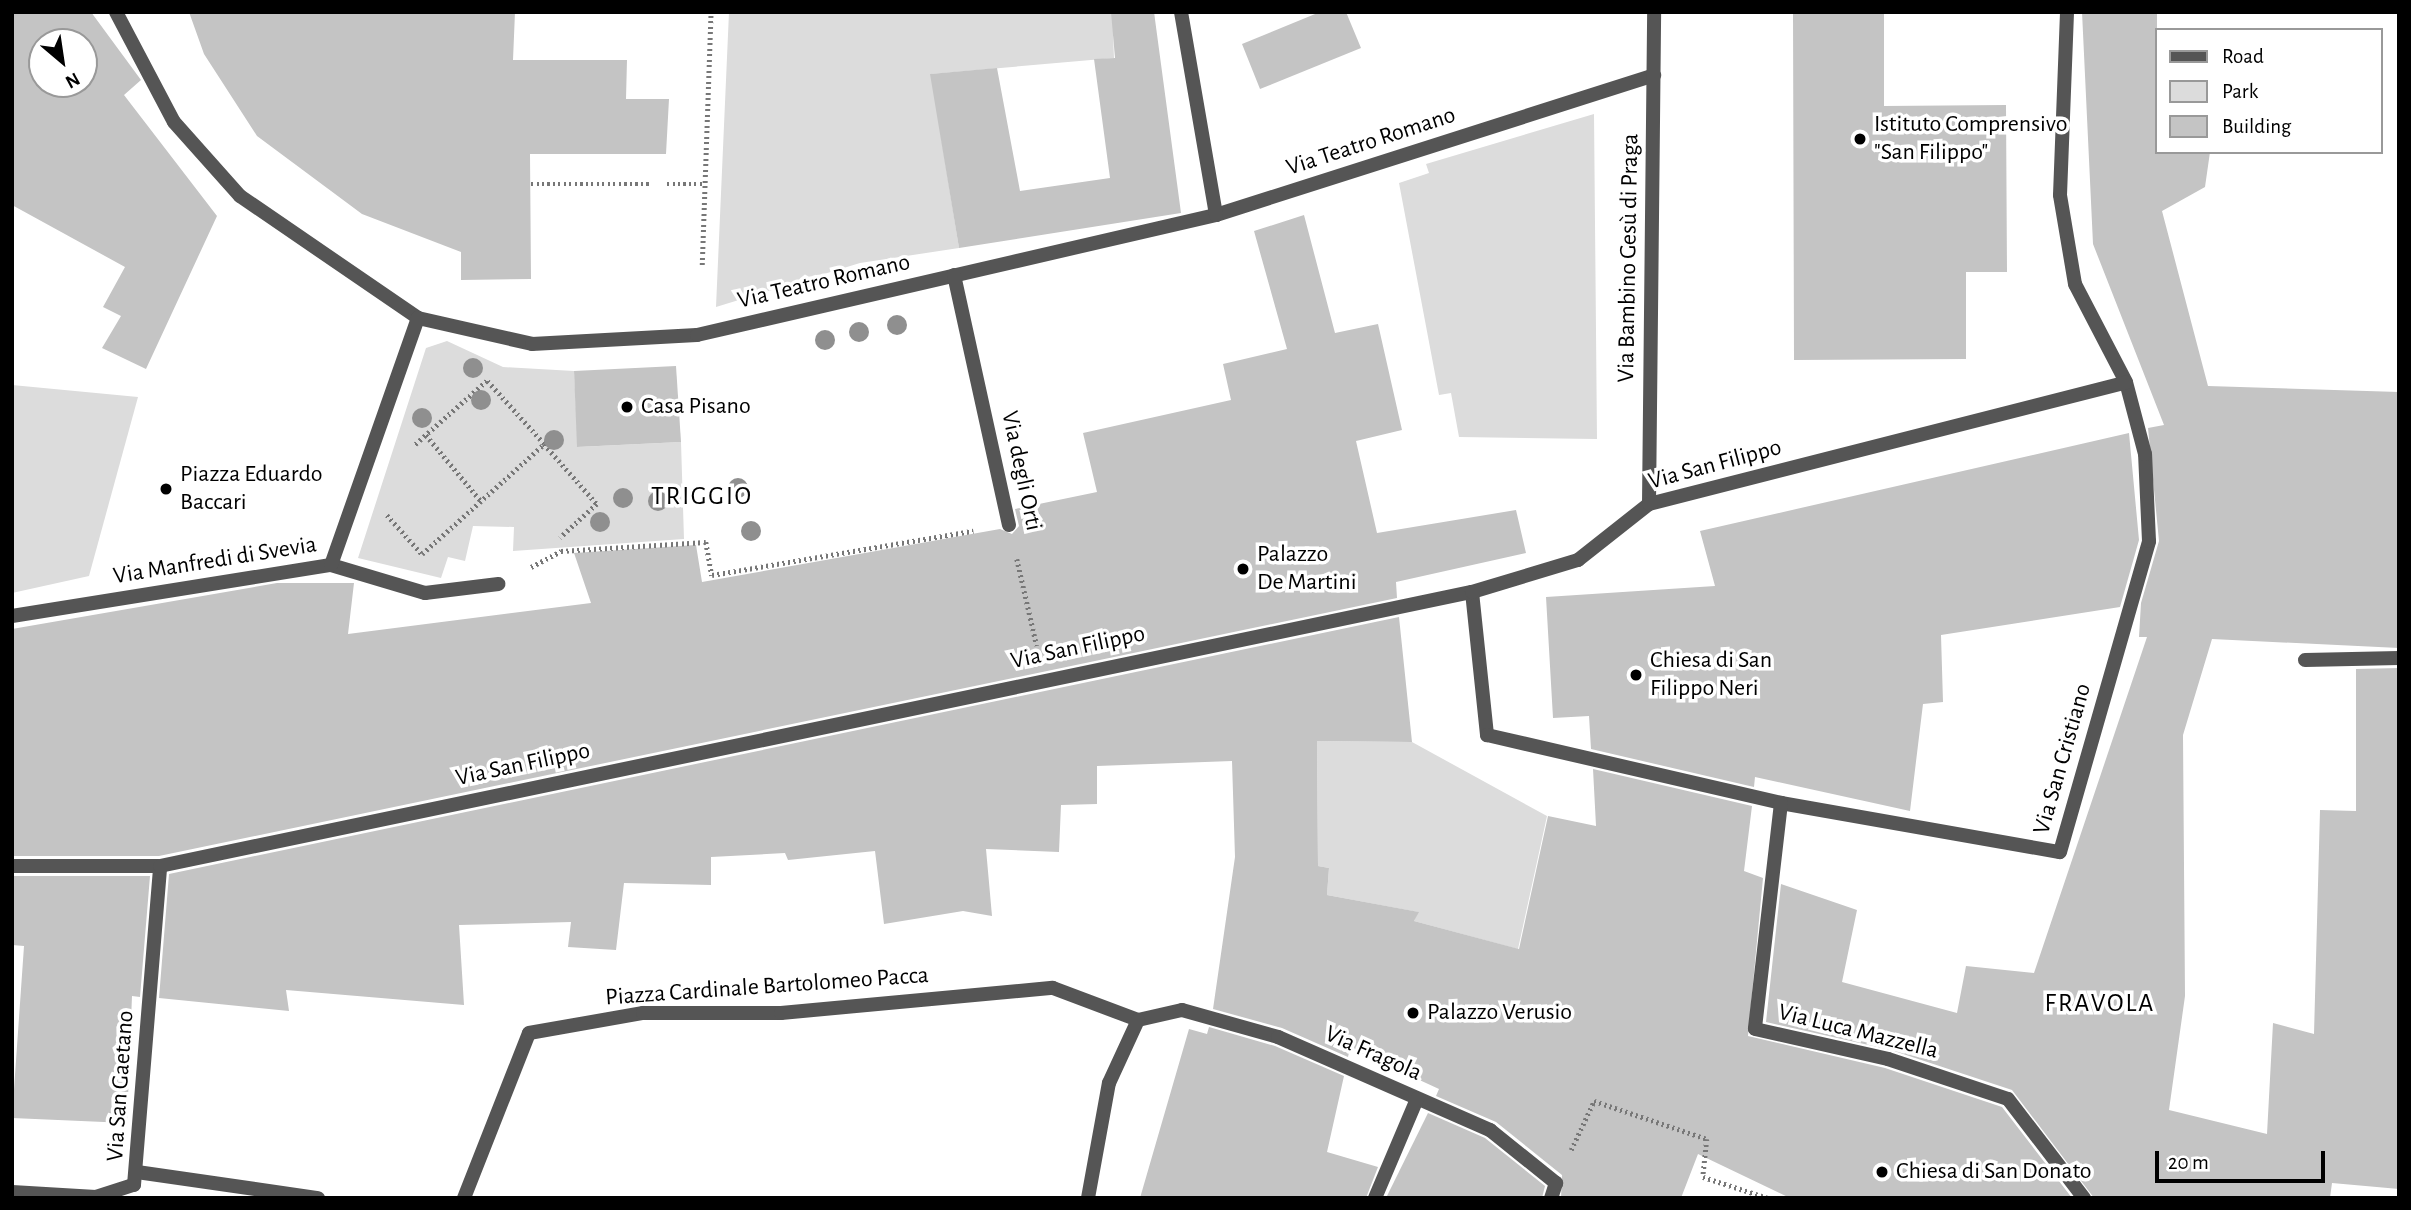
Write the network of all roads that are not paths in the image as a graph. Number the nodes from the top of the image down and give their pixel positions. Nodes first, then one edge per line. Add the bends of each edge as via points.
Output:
1 (116, 12) edge
2 (1181, 12) edge
3 (1654, 12) edge
4 (2067, 12) edge
5 (1654, 75) junction
6 (1216, 215) junction
7 (954, 275) junction
8 (418, 318) junction
9 (2126, 383) junction
10 (1649, 504) junction
11 (1009, 524) road end
12 (331, 565) junction
13 (498, 584) road end
14 (1472, 592) junction
15 (12, 616) edge
16 (2399, 658) edge
17 (2305, 660) dead end
18 (1781, 803) junction
19 (12, 866) edge
20 (160, 866) junction
21 (1138, 1020) junction
22 (1417, 1099) junction
23 (137, 1172) junction
24 (12, 1192) edge
25 (318, 1198) edge
26 (464, 1198) edge
27 (1088, 1198) edge
28 (1375, 1198) edge
29 (1551, 1198) edge
30 (2084, 1198) edge

1 - 8 street, Via Teatro Romano via 174,122 208,164 304,243
2 - 6 street
3 - 5 street, Via Bambino Gesù di Praga
4 - 9 street, Via San Cristiano via 2060,195 2075,284
5 - 6 street, Via Teatro Romano
5 - 10 street, Via Bambino Gesù di Praga
6 - 7 street, Via Teatro Romano
7 - 8 street, Via Teatro Romano via 697,335 532,344
7 - 11 street, Via degli Orti
8 - 12 street, Via Manfredi di Svevia
9 - 10 street, Via San Filippo
9 - 18 street, Via San Cristiano via 2145,454 2149,541 2060,852
10 - 14 street, Via San Filippo via 1578,560
12 - 13 street via 425,593
12 - 15 street, Via Manfredi di Svevia
14 - 18 street, Via San Cristiano via 1488,735
14 - 20 street, Via San Filippo via 1044,677
16 - 17 street
18 - 30 street, Via Luca Mazzella via 1755,1029 1888,1059 2008,1099
19 - 20 street, Via San Filippo
20 - 23 street, Via San Gaetano
21 - 22 street, Via Fragola via 1182,1010 1278,1037
21 - 26 street, Piazza Cardinale Bartolomeo Pacca via 1053,988 781,1013 643,1013 528,1033
21 - 27 street via 1109,1083
22 - 28 street
22 - 29 street, Via Fragola via 1490,1130 1556,1183
23 - 24 street, Via San Gaetano via 134,1185 114,1196
23 - 25 street

